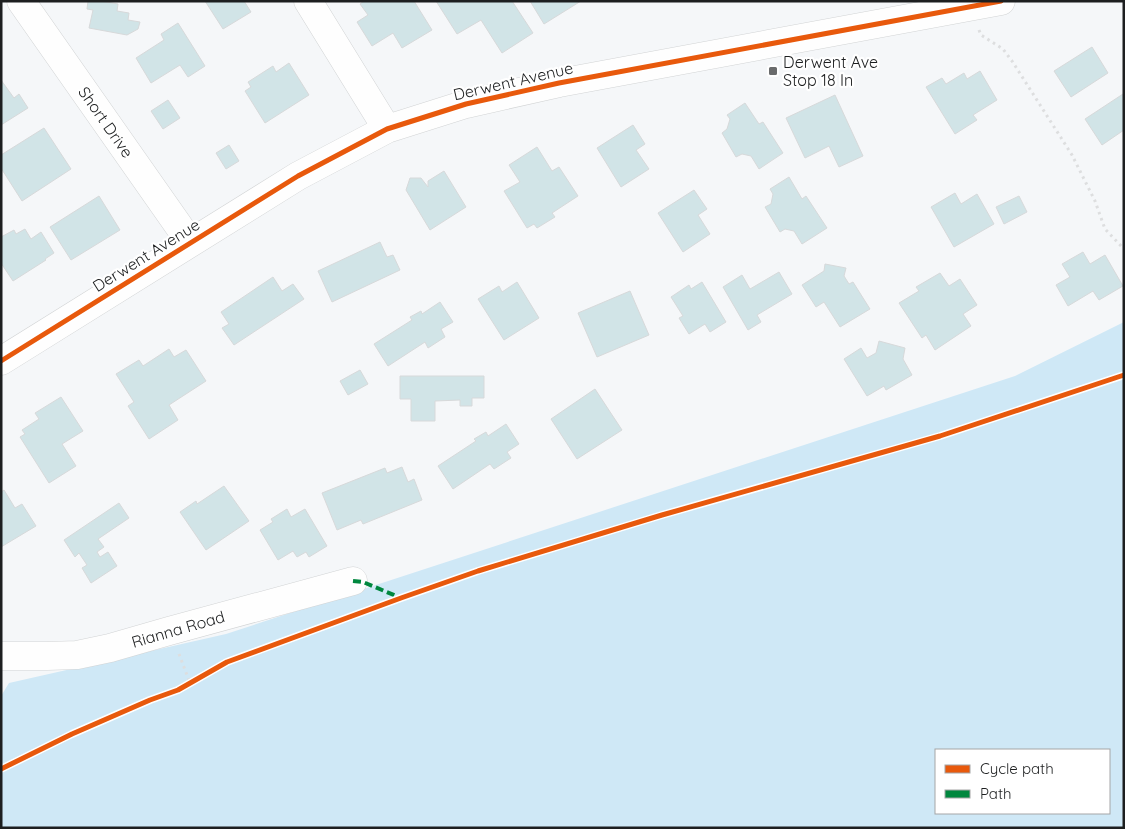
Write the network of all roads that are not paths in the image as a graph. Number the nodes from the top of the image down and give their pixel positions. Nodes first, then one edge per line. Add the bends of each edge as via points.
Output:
1 (21, 1) edge
2 (308, 1) edge
3 (1000, 1) edge
4 (387, 129) junction
5 (190, 242) junction
6 (1, 361) edge
7 (353, 581) dead end
8 (1, 656) edge

1 - 5 street, Short Drive
2 - 4 street
3 - 4 street, Derwent Avenue via 549,85 466,104
4 - 5 street, Derwent Avenue via 298,176
5 - 6 street, Derwent Avenue
7 - 8 street, Rianna Road via 110,648 77,654

